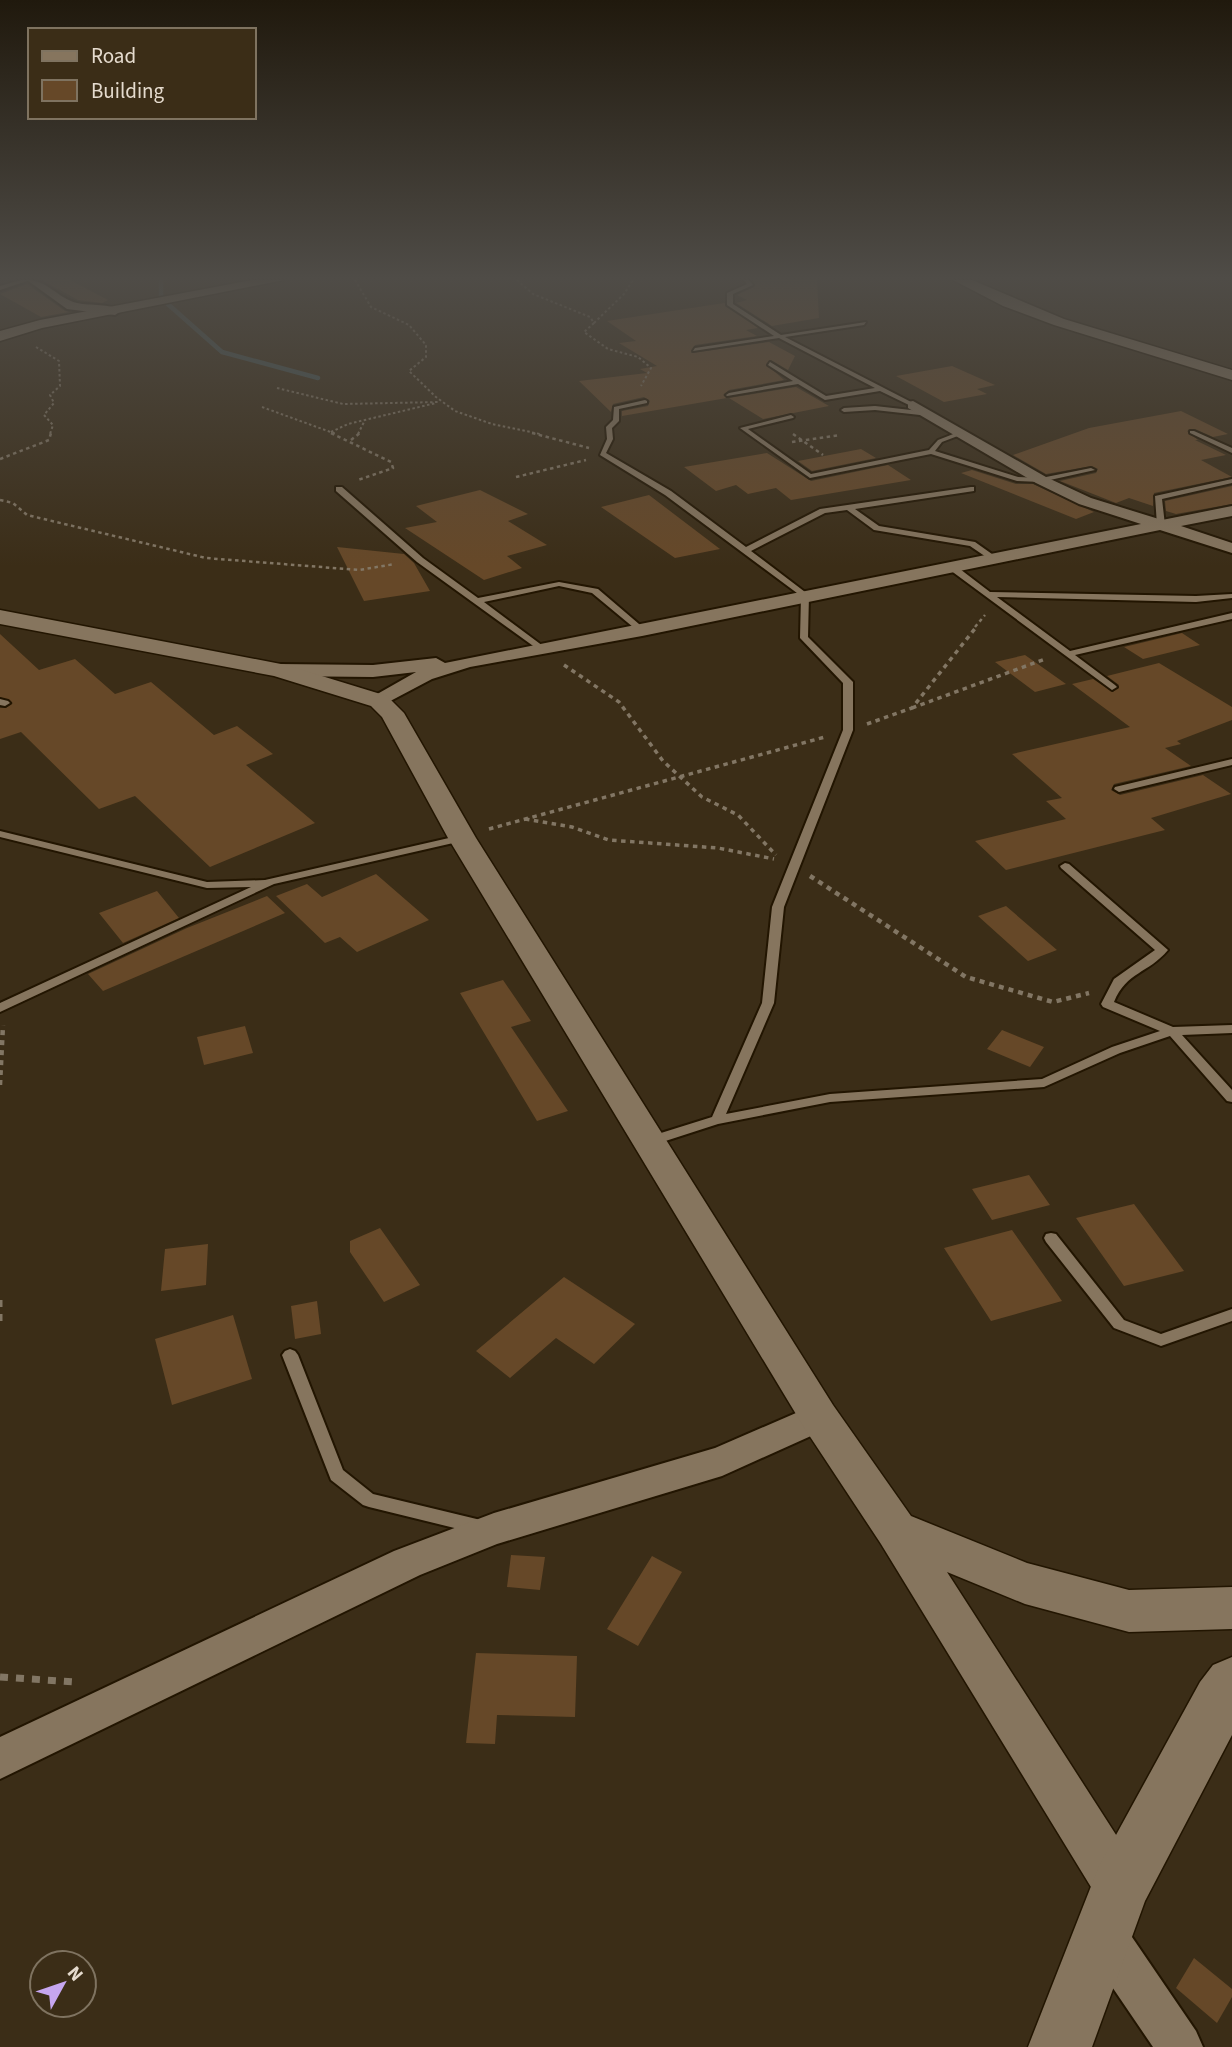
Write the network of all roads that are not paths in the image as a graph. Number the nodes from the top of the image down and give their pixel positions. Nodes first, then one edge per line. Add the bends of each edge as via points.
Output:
1 (788, 376) edge
2 (855, 376) edge
3 (798, 382) junction
4 (881, 389) junction
5 (729, 395) dead end
6 (645, 402) road end
7 (913, 405) joint
8 (844, 410) dead end
9 (932, 415) junction
10 (791, 417) dead end
11 (1192, 432) dead end
12 (961, 433) junction
13 (1232, 451) edge
14 (931, 452) junction
15 (1091, 470) dead end
16 (1041, 480) junction
17 (1232, 481) edge
18 (339, 489) road end
19 (971, 489) dead end
20 (848, 508) junction
21 (1232, 511) edge
22 (1161, 526) junction
23 (1232, 548) edge
24 (744, 551) junction
25 (995, 559) junction
26 (953, 568) junction
27 (988, 594) junction
28 (805, 595) junction
29 (1232, 596) edge
30 (477, 601) junction
31 (1232, 616) edge
32 (0, 617) edge
33 (642, 629) junction
34 (539, 646) junction
35 (1069, 654) junction
36 (466, 662) junction
37 (278, 670) junction
38 (1112, 687) dead end
39 (379, 701) junction
40 (1232, 762) edge
41 (1119, 789) dead end
42 (0, 834) edge
43 (462, 838) junction
44 (1065, 866) dead end
45 (270, 882) junction
46 (2, 1008) edge
47 (1232, 1028) edge
48 (1172, 1031) junction
49 (1232, 1098) edge
50 (717, 1119) junction
51 (650, 1141) junction
52 (1051, 1238) dead end
53 (1232, 1315) edge
54 (290, 1355) dead end
55 (819, 1417) junction
56 (494, 1529) junction
57 (896, 1530) junction
58 (1232, 1608) edge
59 (1232, 1684) edge
60 (0, 1759) edge
61 (1111, 1910) junction
62 (1060, 2047) edge
63 (1181, 2047) edge

1 - 3 lane
2 - 4 lane
3 - 4 lane via 825,398
3 - 5 lane
4 - 7 lane
6 - 24 lane via 616,408 616,421 608,427 610,439 602,454 668,493
7 - 9 street
8 - 9 lane
9 - 12 street
10 - 14 lane via 743,428 810,476
11 - 13 lane
12 - 14 lane via 940,441
12 - 16 street
14 - 16 lane via 1017,479
15 - 16 lane
16 - 22 street via 1085,501
17 - 22 lane via 1158,498
18 - 30 lane via 420,560
19 - 20 lane
20 - 24 lane via 823,511
20 - 25 lane via 877,528 972,544
21 - 22 street
22 - 23 street
22 - 25 street
24 - 28 lane
25 - 26 street
26 - 27 lane
26 - 28 street
27 - 29 lane
27 - 35 lane
28 - 33 street
28 - 50 lane via 804,638 848,682 848,730 778,907 768,1003
30 - 33 lane via 559,584 595,591
30 - 34 lane
31 - 35 lane
32 - 37 street
33 - 34 street
34 - 36 street
35 - 38 lane
36 - 37 street via 373,671
36 - 39 street via 425,675
37 - 39 street
39 - 43 street via 391,713
40 - 41 lane
42 - 45 lane via 207,885
43 - 45 lane
43 - 51 street
44 - 48 lane via 1162,950 1150,963 1125,972 1113,986 1107,1004
45 - 46 lane
47 - 48 lane
48 - 49 lane
48 - 50 lane via 1044,1083 830,1098
50 - 51 lane
51 - 55 street
52 - 53 lane via 1119,1324 1161,1340
54 - 56 lane via 337,1475 369,1500
55 - 56 street via 722,1461
55 - 57 street
56 - 60 street via 407,1563
57 - 58 street via 1025,1583 1129,1611
57 - 61 street
59 - 61 main road
61 - 62 main road
61 - 63 street

